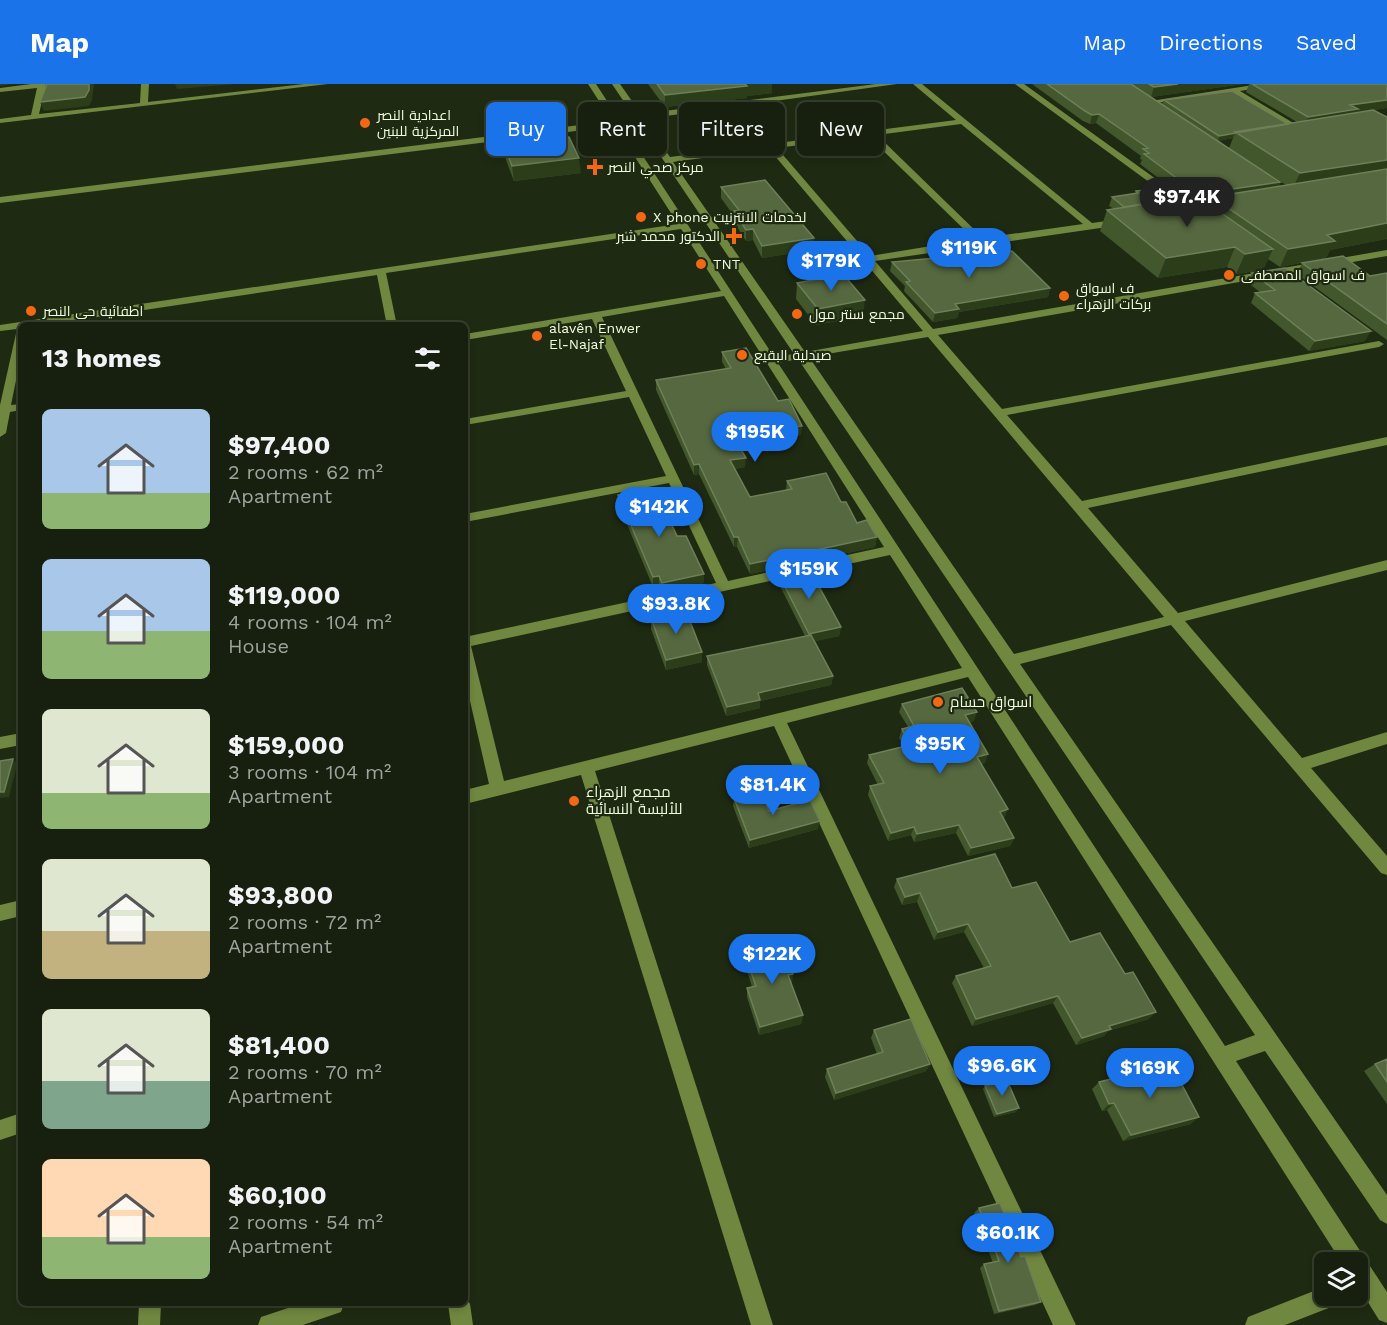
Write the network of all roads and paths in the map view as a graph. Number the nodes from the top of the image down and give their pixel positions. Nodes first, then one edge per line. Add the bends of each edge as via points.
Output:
1 (145, 84) edge
2 (324, 84) edge
3 (592, 84) edge
4 (616, 84) edge
5 (893, 84) edge
6 (917, 84) edge
7 (1019, 84) edge
8 (1276, 84) edge
9 (41, 85) edge
10 (0, 90) edge
11 (1232, 90) junction
12 (1139, 96) edge
13 (604, 102) edge
14 (628, 102) edge
15 (1148, 102) junction
16 (144, 105) junction
17 (1157, 108) edge
18 (667, 113) edge
19 (34, 117) junction
20 (0, 121) edge
21 (964, 122) junction
22 (578, 128) edge
23 (1312, 130) edge
24 (884, 132) edge
25 (1302, 132) junction
26 (1291, 133) edge
27 (884, 147) edge
28 (638, 156) edge
29 (665, 156) edge
30 (700, 156) edge
31 (780, 156) edge
32 (668, 160) junction
33 (0, 200) edge
34 (1184, 203) edge
35 (1136, 219) edge
36 (684, 226) junction
37 (1090, 226) junction
38 (981, 241) junction
39 (1385, 254) edge
40 (869, 260) junction
41 (1275, 269) junction
42 (381, 271) junction
43 (1291, 278) edge
44 (726, 293) junction
45 (596, 316) junction
46 (42, 322) edge
47 (391, 322) edge
48 (18, 326) edge
49 (0, 328) edge
50 (782, 330) junction
51 (931, 331) junction
52 (1363, 332) edge
53 (754, 336) junction
54 (468, 337) edge
55 (18, 342) edge
56 (1383, 347) edge
57 (800, 355) junction
58 (770, 361) junction
59 (812, 373) junction
60 (780, 376) junction
61 (631, 393) junction
62 (18, 406) edge
63 (2, 409) edge
64 (1000, 413) junction
65 (468, 421) edge
66 (0, 433) edge
67 (1387, 441) edge
68 (672, 479) junction
69 (1078, 506) junction
70 (468, 517) edge
71 (892, 550) junction
72 (1387, 565) edge
73 (724, 586) junction
74 (1174, 619) junction
75 (468, 641) edge
76 (468, 661) edge
77 (1009, 661) junction
78 (971, 671) junction
79 (778, 720) junction
80 (1387, 738) edge
81 (18, 740) edge
82 (0, 743) edge
83 (1299, 765) junction
84 (586, 767) junction
85 (498, 789) junction
86 (468, 796) edge
87 (1387, 868) edge
88 (18, 909) edge
89 (0, 913) edge
90 (1268, 1040) junction
91 (1221, 1057) junction
92 (18, 1125) edge
93 (0, 1130) edge
94 (1387, 1214) edge
95 (1345, 1252) edge
96 (1368, 1286) edge
97 (1314, 1303) edge
98 (150, 1306) edge
99 (327, 1306) edge
100 (459, 1306) edge
101 (1387, 1312) edge
102 (149, 1325) edge
103 (269, 1325) edge
104 (462, 1325) edge
105 (762, 1325) edge
106 (1065, 1325) edge
107 (1256, 1325) edge

1 - 16 street
2 - 16 street
3 - 13 street
4 - 14 street
5 - 18 street
6 - 21 street
7 - 34 street
8 - 11 street
9 - 10 street
9 - 19 street
11 - 15 street
11 - 25 street
12 - 15 street
15 - 17 street
16 - 19 street
19 - 20 street
21 - 24 street
21 - 37 street
22 - 33 street
23 - 25 street
25 - 26 street
27 - 38 street
28 - 36 street
29 - 32 street
30 - 32 street
31 - 40 street
32 - 50 street
35 - 37 street
36 - 42 street
36 - 44 street
37 - 38 street
38 - 40 street
39 - 41 street
40 - 51 street
41 - 43 street
41 - 51 street
42 - 46 street
42 - 47 street
44 - 45 street
44 - 53 street
45 - 54 street
45 - 61 street
48 - 49 street
50 - 53 street via 772,337
50 - 57 street
51 - 57 street
51 - 64 street
52 - 56 street
53 - 58 street
55 - 63 street
56 - 64 street
57 - 58 street
57 - 59 street
58 - 60 street
59 - 60 street via 793,370
59 - 77 street
60 - 71 street
61 - 65 street
61 - 68 street
62 - 63 street
63 - 66 street
64 - 69 street
67 - 69 street
68 - 70 street
68 - 73 street
69 - 74 street
71 - 73 street
71 - 78 street
72 - 74 street
73 - 75 street
74 - 77 street
74 - 83 street
76 - 85 street
77 - 90 street
78 - 79 street
78 - 91 street
79 - 84 street
79 - 106 street
80 - 83 street
81 - 82 street
83 - 87 street
84 - 85 street
84 - 105 street
85 - 86 street
88 - 89 street
90 - 91 street
90 - 94 street
91 - 95 street
92 - 93 street
96 - 101 street
97 - 107 street
98 - 102 street
99 - 103 street
100 - 104 street

